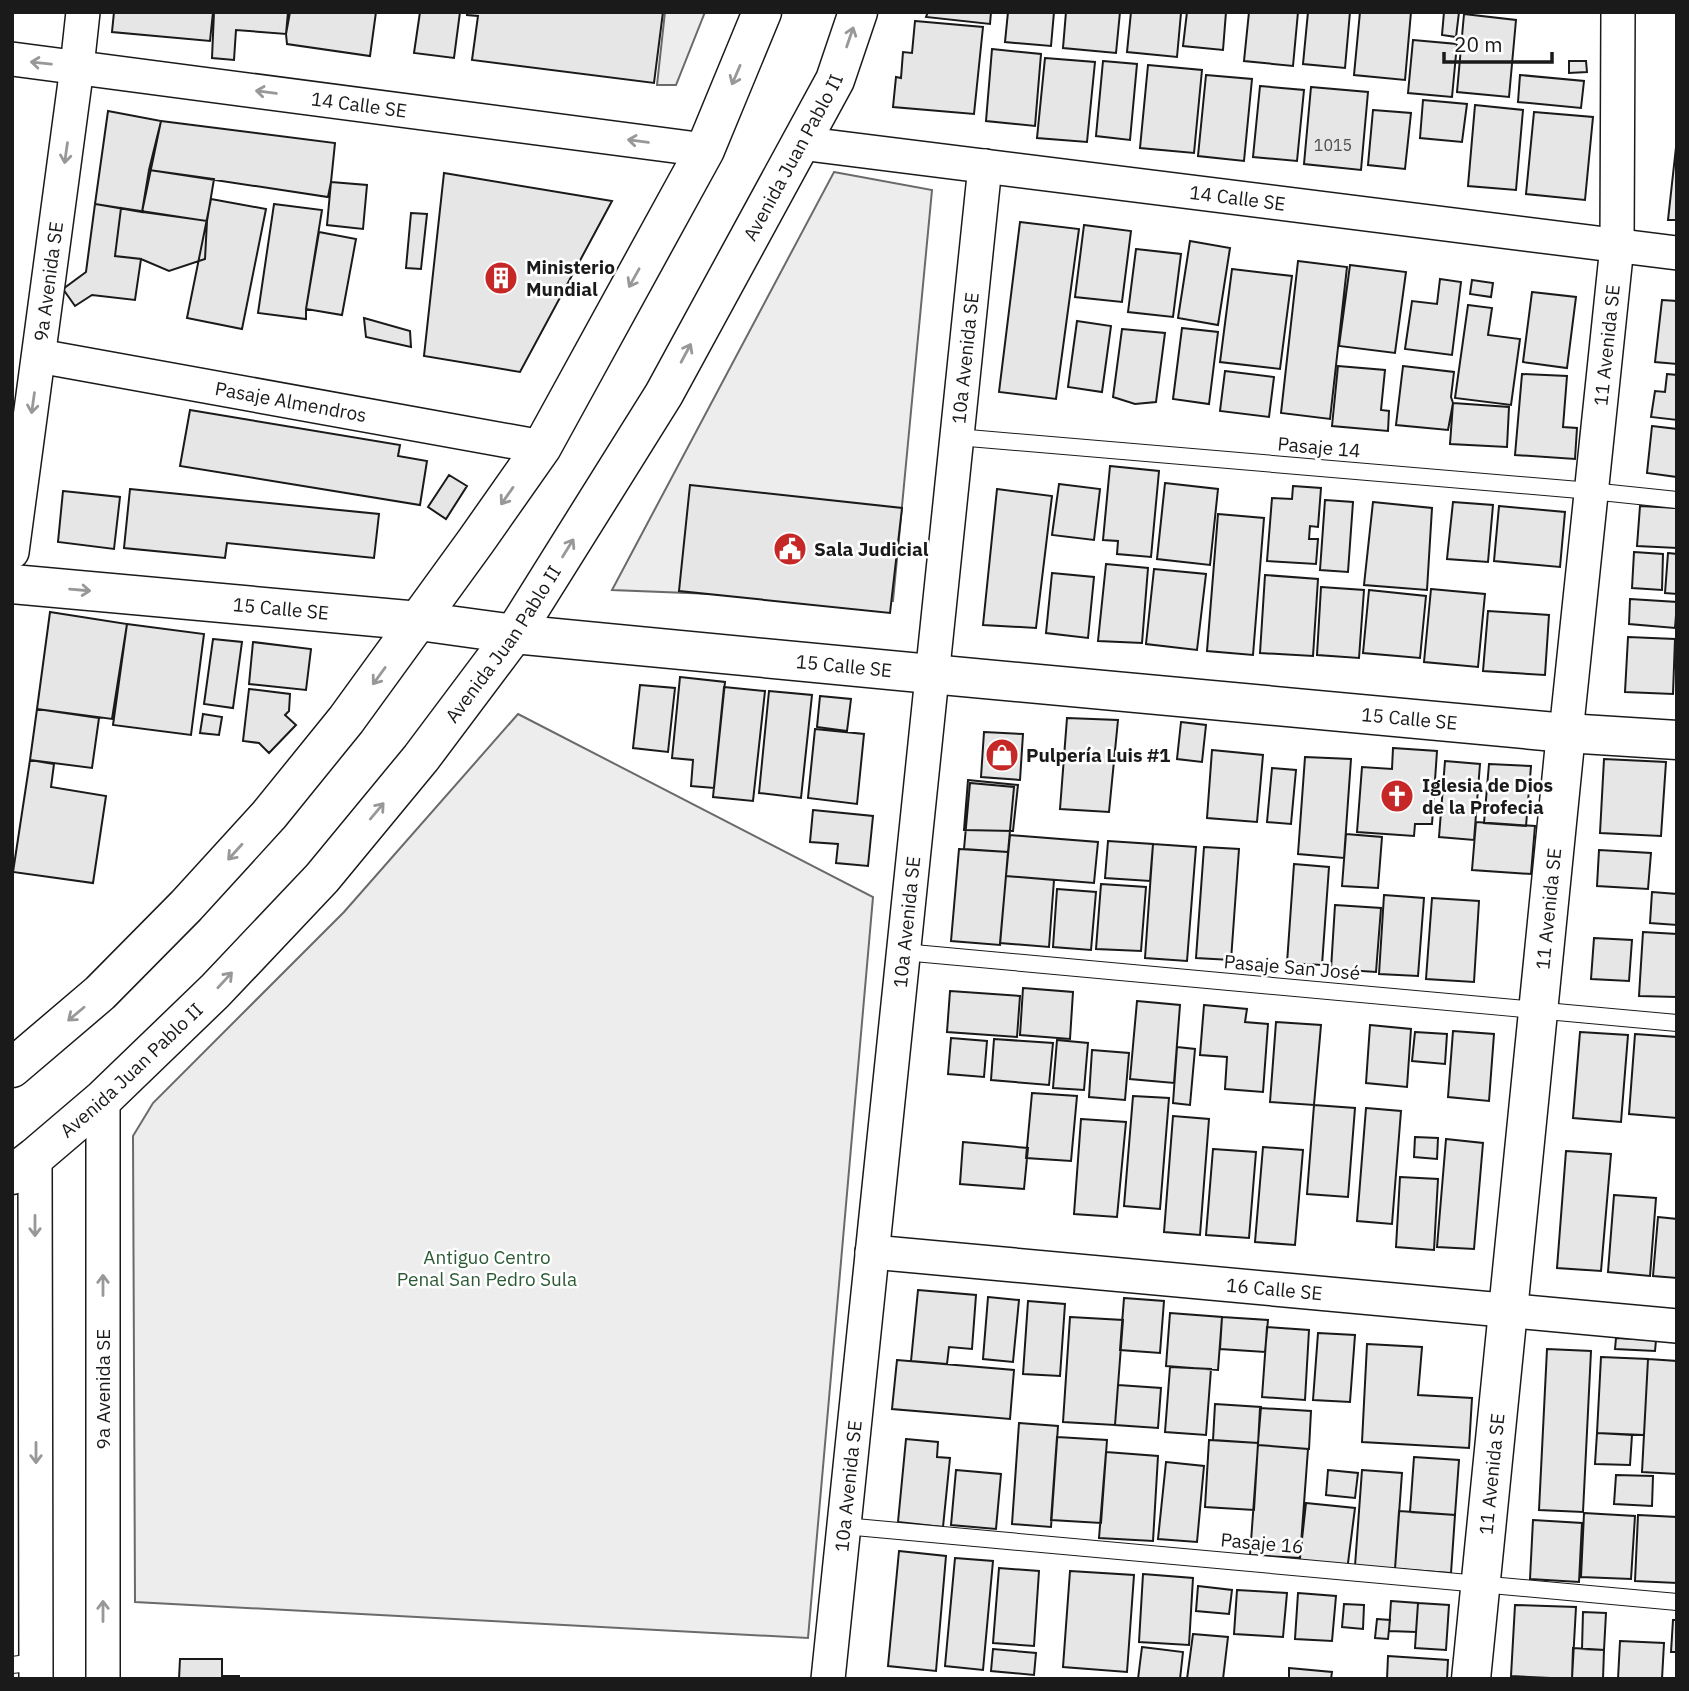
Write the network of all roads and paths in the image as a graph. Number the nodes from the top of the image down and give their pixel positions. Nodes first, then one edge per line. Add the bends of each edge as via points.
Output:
1 (83, 12) edge
2 (762, 12) edge
3 (858, 12) edge
4 (1618, 12) edge
5 (12, 60) edge
6 (78, 67) junction
7 (800, 143) junction
8 (705, 150) junction
9 (985, 166) junction
10 (1618, 246) junction
11 (1677, 253) edge
12 (39, 356) junction
13 (957, 438) junction
14 (542, 447) junction
15 (1591, 491) junction
16 (1677, 500) edge
17 (12, 552) edge
18 (12, 584) edge
19 (419, 621) junction
20 (514, 634) junction
21 (931, 674) junction
22 (1566, 733) junction
23 (1677, 740) edge
24 (903, 952) junction
25 (1538, 1011) junction
26 (1677, 1023) edge
27 (14, 1063) edge
28 (103, 1099) junction
29 (24, 1166) edge
30 (872, 1252) junction
31 (1507, 1311) junction
32 (1677, 1326) edge
33 (844, 1526) junction
34 (1480, 1584) junction
35 (1677, 1602) edge
36 (28, 1669) edge
37 (103, 1679) edge
38 (828, 1679) edge
39 (1471, 1679) edge

1 - 6 street, 9a Avenida SE
2 -> 8 main road
7 -> 3 main road, Avenida Juan Pablo II via 835,80
4 - 10 street, 11 Avenida SE
6 -> 5 street, 14 Calle SE
8 -> 6 street, 14 Calle SE
6 -> 12 street, 9a Avenida SE
7 - 9 street, 14 Calle SE
20 -> 7 main road, Avenida Juan Pablo II via 664,394
8 -> 14 main road
9 - 10 street, 14 Calle SE
9 - 13 street, 10a Avenida SE
10 - 11 street, 14 Calle SE
10 - 15 street, 11 Avenida SE
12 - 14 street, Pasaje Almendros
12 -> 17 street, 9a Avenida SE
13 - 15 lane, Pasaje 14
13 - 21 street, 10a Avenida SE
14 -> 19 main road
15 - 16 lane, Pasaje 14
15 - 22 street, 11 Avenida SE
18 -> 19 main road, 15 Calle SE
19 - 20 main road, 15 Calle SE
19 -> 27 main road via 278,804 186,906 100,993
20 - 21 main road, 15 Calle SE
28 -> 20 main road, Avenida Juan Pablo II via 215,991 322,878 421,758
21 - 22 main road, 15 Calle SE
21 - 24 street, 10a Avenida SE
22 - 23 main road, 15 Calle SE
22 - 25 main road, 11 Avenida SE
24 - 25 lane, Pasaje San José
24 - 30 street, 10a Avenida SE
25 - 26 lane, Pasaje San José
25 - 31 main road, 11 Avenida SE
28 - 29 main road, Avenida Juan Pablo II
37 -> 28 street, 9a Avenida SE
29 -> 36 street
30 - 31 street, 16 Calle SE
30 - 33 street, 10a Avenida SE
31 - 32 street, 16 Calle SE
31 - 34 main road, 11 Avenida SE
33 - 34 lane, Pasaje 16
33 - 38 street, 10a Avenida SE
34 - 35 lane, Pasaje 16
34 - 39 main road, 11 Avenida SE

